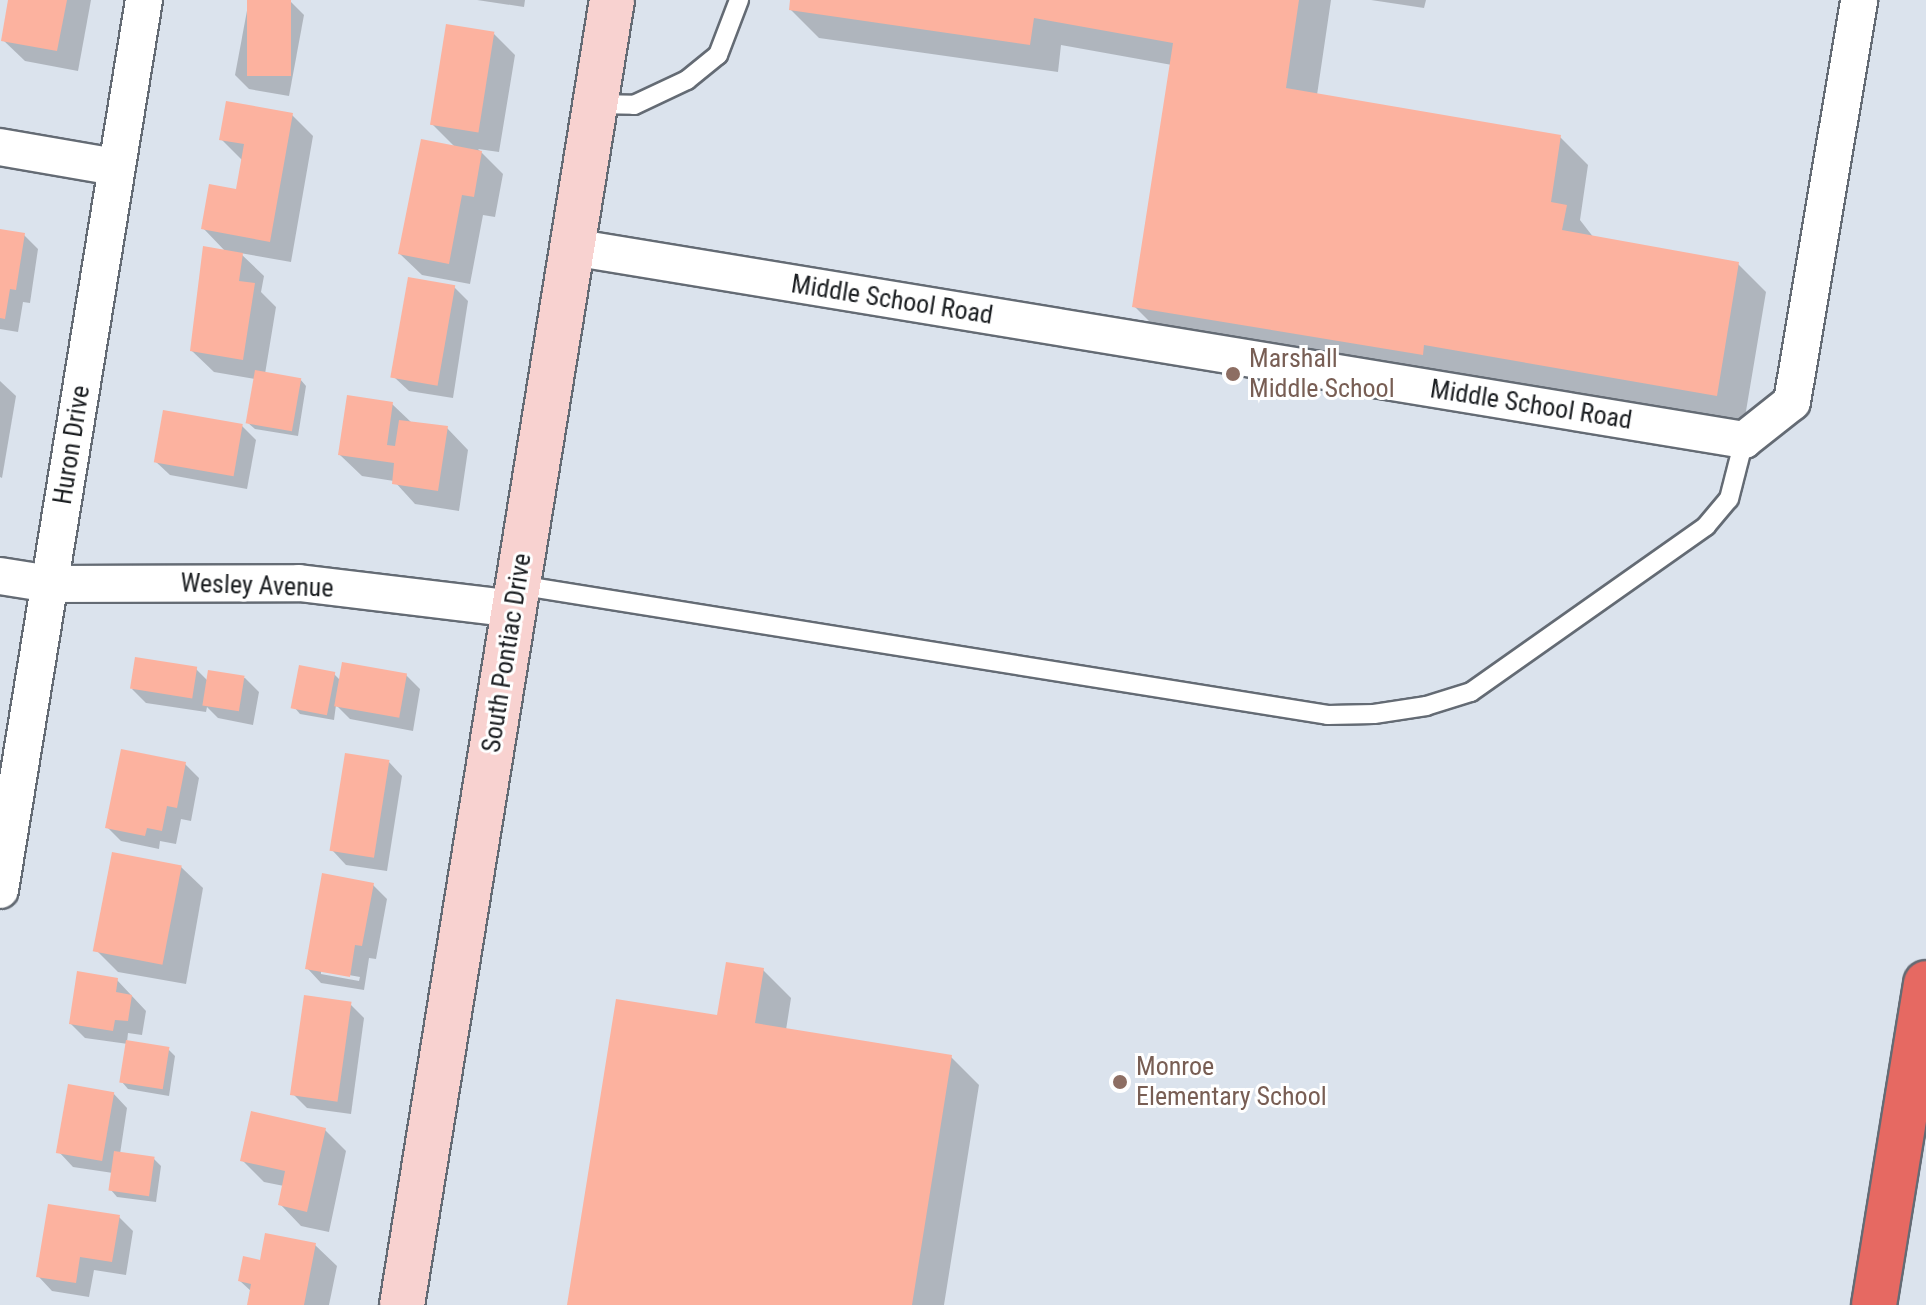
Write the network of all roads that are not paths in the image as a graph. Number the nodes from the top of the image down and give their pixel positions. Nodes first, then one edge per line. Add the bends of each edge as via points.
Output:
1 (144, 0) edge
2 (612, 0) edge
3 (739, 0) edge
4 (1859, 0) edge
5 (595, 104) junction
6 (0, 147) edge
7 (116, 167) junction
8 (572, 247) junction
9 (1744, 440) junction
10 (0, 576) edge
11 (50, 584) junction
12 (516, 597) junction
13 (0, 890) edge
14 (1926, 983) edge
15 (402, 1305) edge
16 (1874, 1305) edge

1 - 7 street, Huron Drive
2 - 5 street, South Pontiac Drive
3 - 5 lane via 718,55 687,80 634,105
4 - 9 street via 1792,402
5 - 8 street, South Pontiac Drive
6 - 7 street
7 - 11 street, Huron Drive
8 - 9 street, Middle School Road
8 - 12 street, South Pontiac Drive
9 - 12 lane via 1729,499 1706,526 1471,692 1374,714 1328,715
10 - 11 street, Wesley Avenue
11 - 12 street, Wesley Avenue via 299,583
11 - 13 street, Huron Drive
12 - 15 street, South Pontiac Drive
14 - 16 highway

